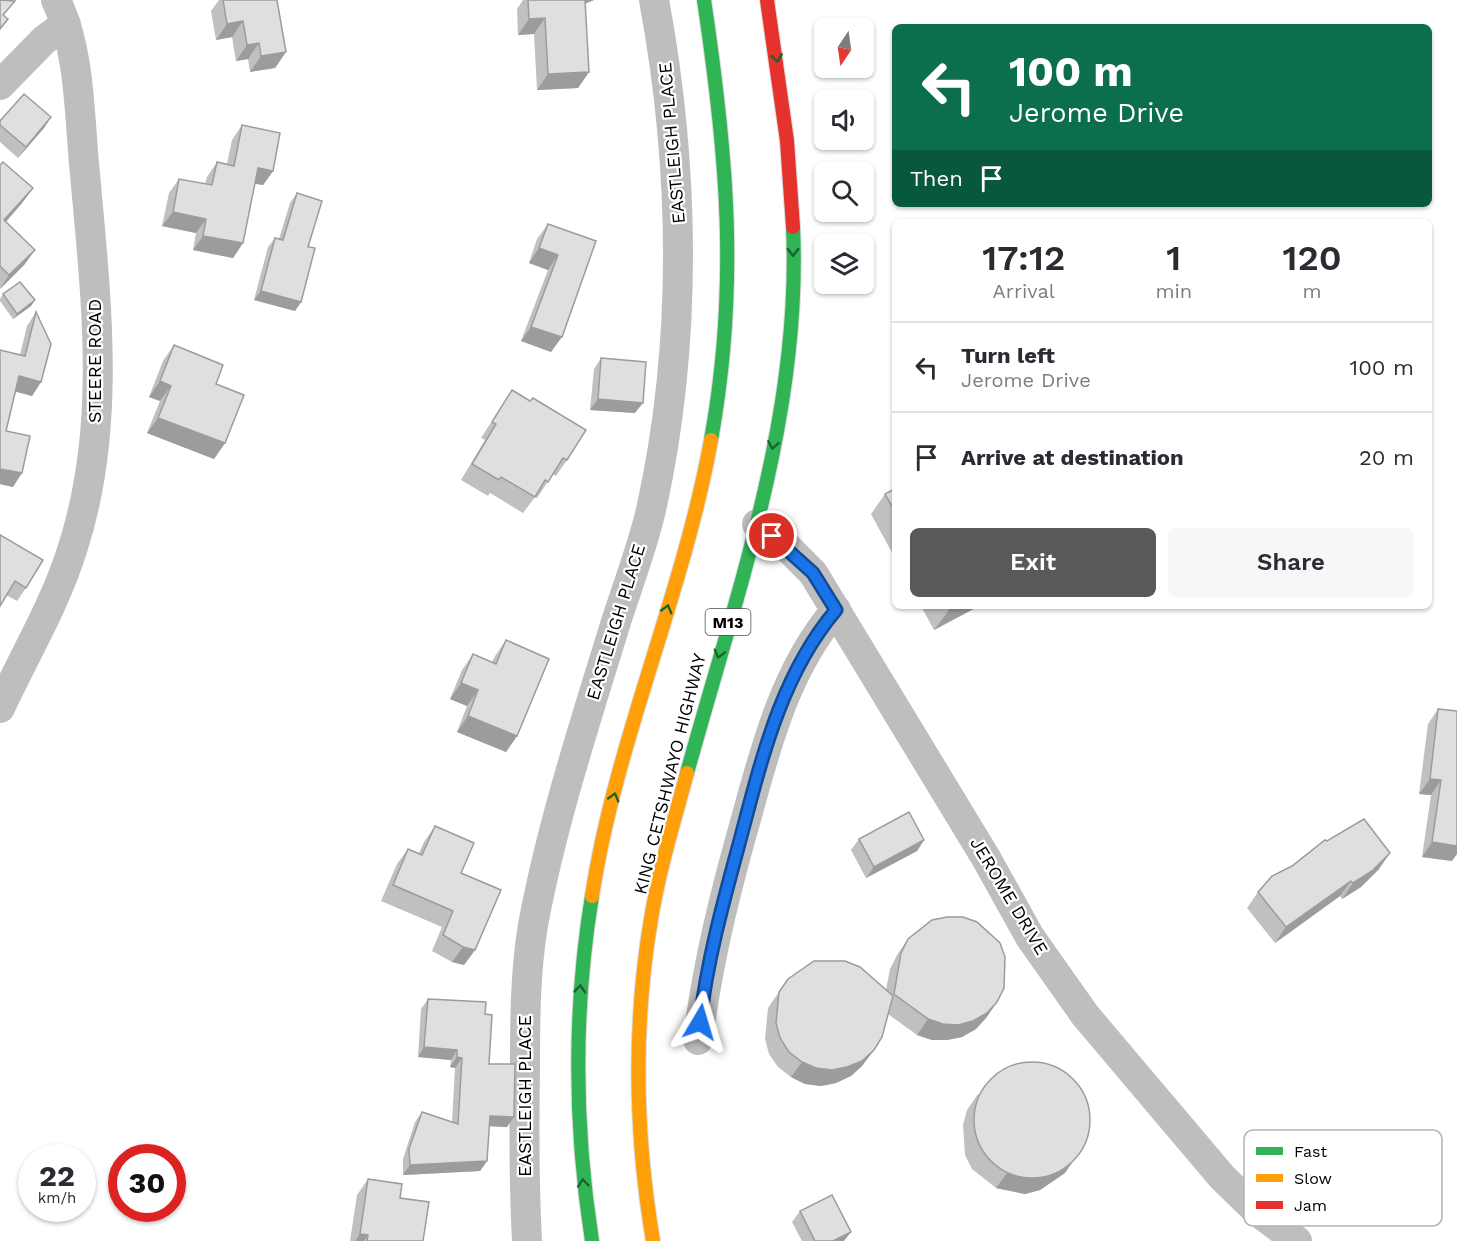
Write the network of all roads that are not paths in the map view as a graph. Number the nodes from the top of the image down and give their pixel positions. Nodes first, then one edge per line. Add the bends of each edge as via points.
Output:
1 (654, 0) edge
2 (704, 0) edge
3 (767, 0) edge
4 (61, 12) edge
5 (0, 86) edge
6 (756, 524) junction
7 (836, 610) junction
8 (0, 708) edge
9 (698, 1040) dead end
10 (1244, 1198) edge
11 (1277, 1226) edge
12 (527, 1241) edge
13 (592, 1241) edge
14 (653, 1241) edge
15 (1297, 1241) edge

1 - 12 street, EASTLEIGH PLACE via 668,73 678,210 672,359 650,511 586,720 534,924 525,990 523,1154
13 -> 2 highway via 577,1126 579,1008 586,923 604,831 706,464 728,323 726,166
3 -> 6 highway, KING CETSHWAYO HIGHWAY / M13 via 792,178 793,287 786,376
4 - 5 street via 44,40
4 - 8 street, STEERE ROAD via 76,80 97,312 95,449 73,548 51,606
6 - 7 street, JEROME DRIVE via 813,573
6 -> 14 highway, KING CETSHWAYO HIGHWAY / M13 via 690,758 651,918 641,1000 639,1070 640,1148
7 - 9 street via 800,659 784,694 715,931
7 - 10 street, JEROME DRIVE via 1030,937 1085,1016
11 - 15 street, JEROME DRIVE

